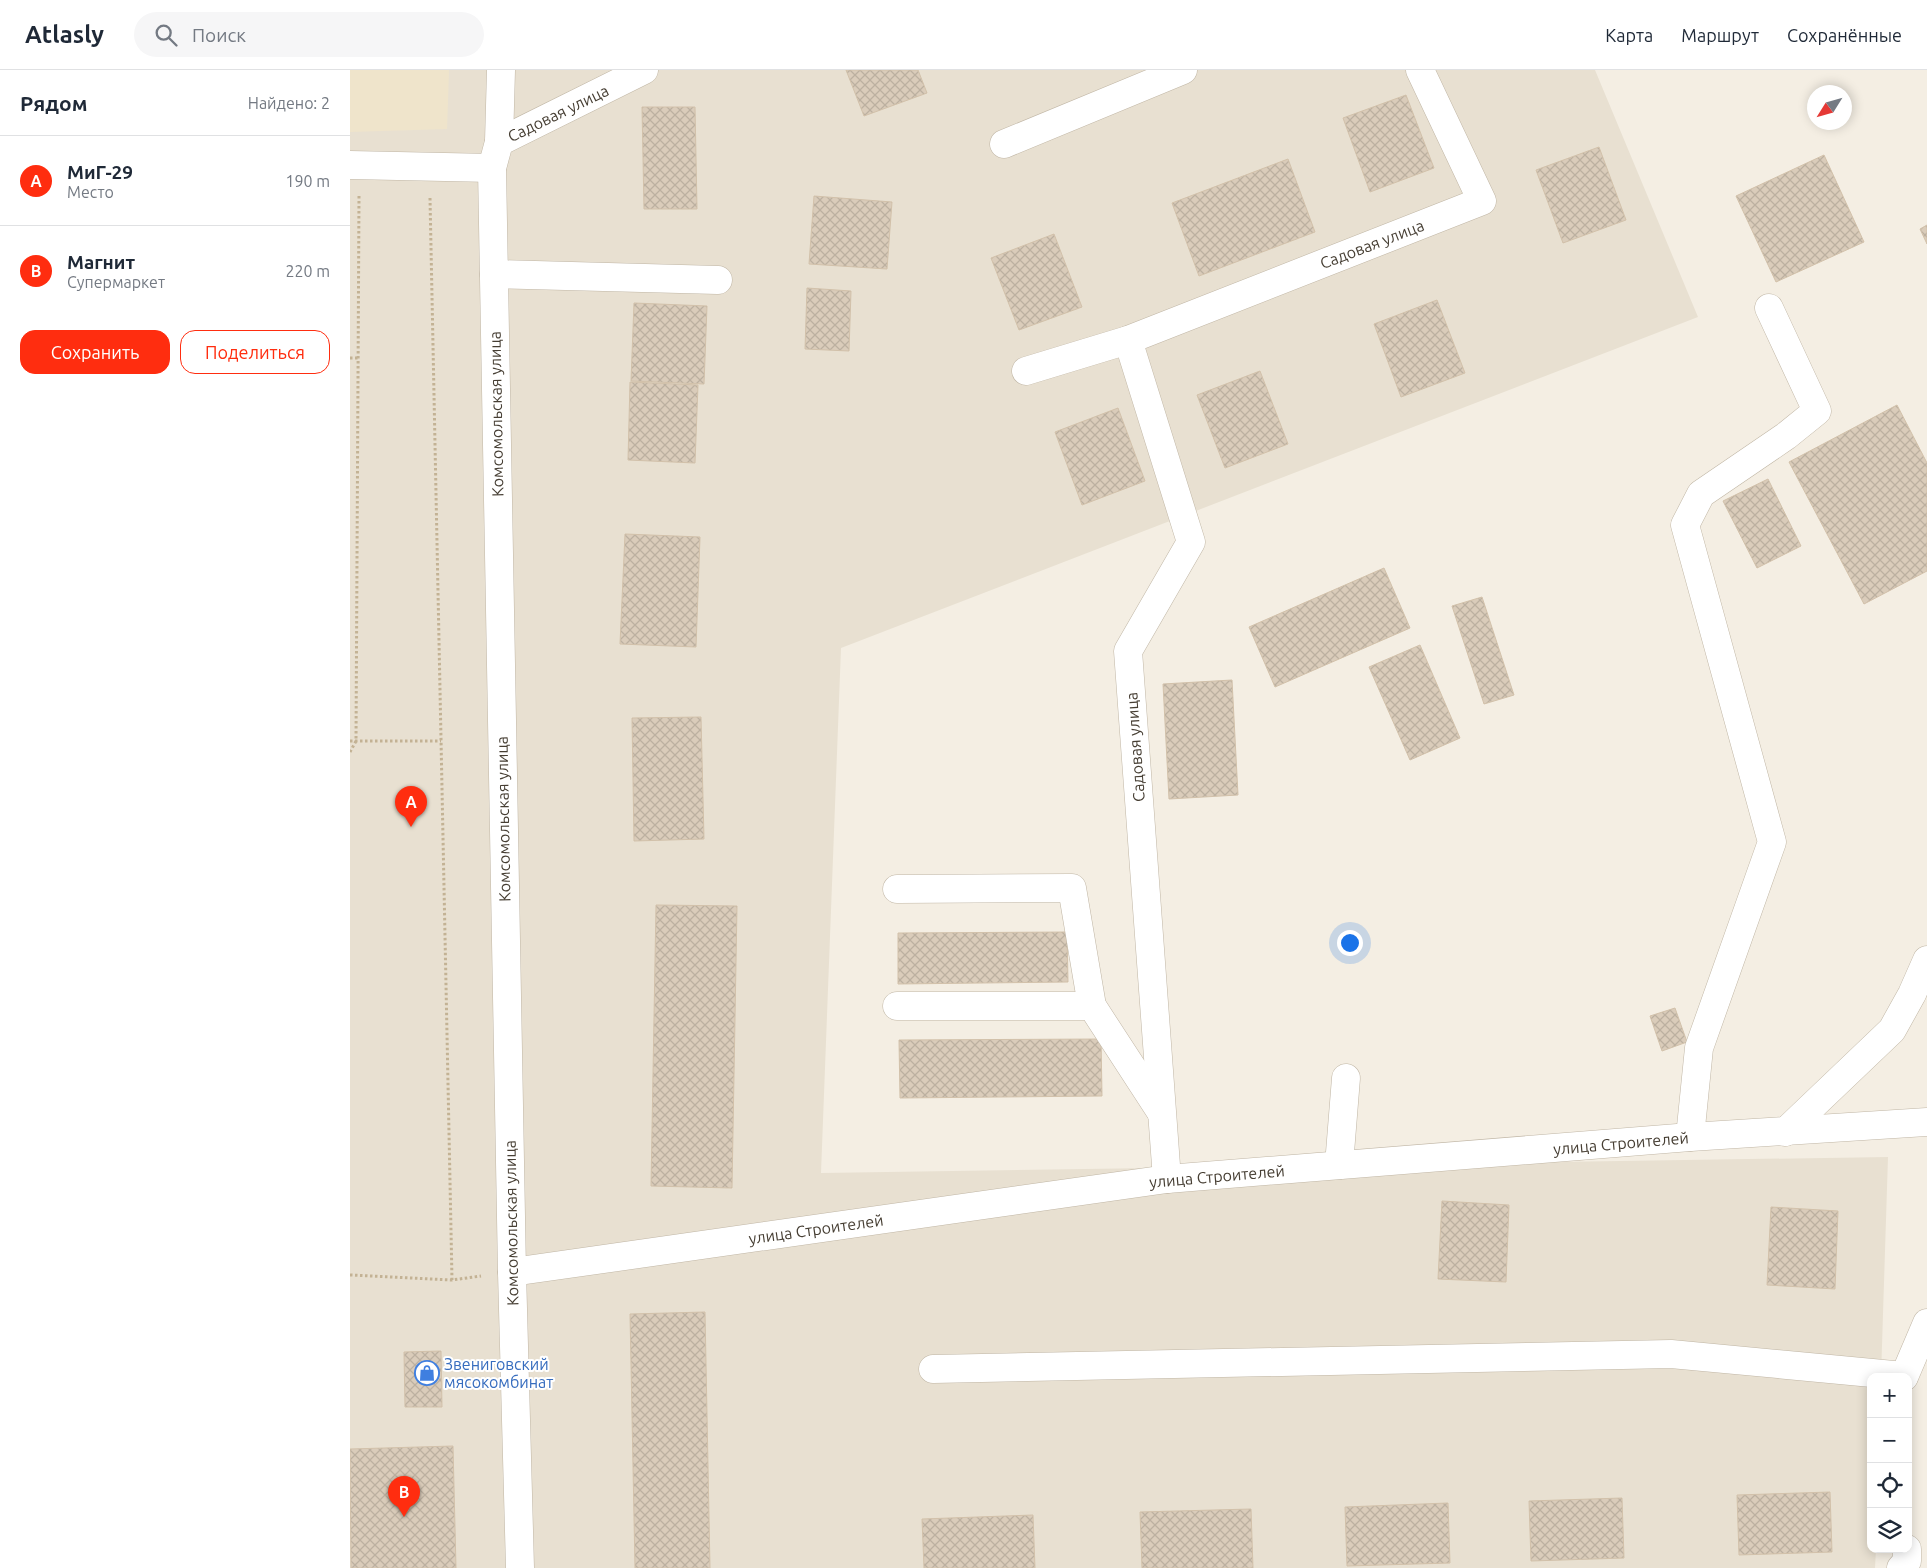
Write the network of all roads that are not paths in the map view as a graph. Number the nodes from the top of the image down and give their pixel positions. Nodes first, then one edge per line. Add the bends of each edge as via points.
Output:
1 (501, 70) edge
2 (644, 70) edge
3 (1183, 70) edge
4 (1420, 70) edge
5 (499, 142) junction
6 (1004, 144) dead end
7 (355, 165) edge
8 (492, 168) junction
9 (494, 274) junction
10 (718, 280) dead end
11 (1769, 308) dead end
12 (1128, 340) junction
13 (1026, 371) dead end
14 (897, 889) dead end
15 (1927, 960) edge
16 (897, 1006) dead end
17 (1092, 1006) junction
18 (1346, 1078) dead end
19 (1162, 1114) junction
20 (1927, 1122) edge
21 (1785, 1132) junction
22 (1690, 1137) junction
23 (1339, 1166) junction
24 (1167, 1179) junction
25 (512, 1272) junction
26 (1927, 1323) edge
27 (933, 1369) dead end
28 (1872, 1373) edge
29 (1905, 1373) edge
30 (1907, 1553) edge
31 (520, 1568) edge
32 (1901, 1568) edge

1 - 5 street, Комсомольская улица
2 - 5 street, Садовая улица
3 - 6 street
4 - 12 street, Садовая улица via 1482,201
5 - 8 street, Комсомольская улица
7 - 8 street
8 - 9 street, Комсомольская улица
9 - 10 street
9 - 25 street, Комсомольская улица
11 - 22 street via 1817,411 1701,494 1685,525 1772,842 1699,1048
12 - 13 street, Садовая улица
12 - 19 street, Садовая улица via 1191,542 1128,651
14 - 17 street via 1072,888
15 - 21 street via 1892,1030
16 - 17 street
17 - 19 street
18 - 23 street
19 - 24 street, Садовая улица
20 - 21 street, улица Строителей
21 - 22 street, улица Строителей
22 - 23 street, улица Строителей
23 - 24 street, улица Строителей
24 - 25 street, улица Строителей
25 - 31 street, Комсомольская улица
26 - 29 street
27 - 28 street via 1671,1354
30 - 32 street via 1907,1562

